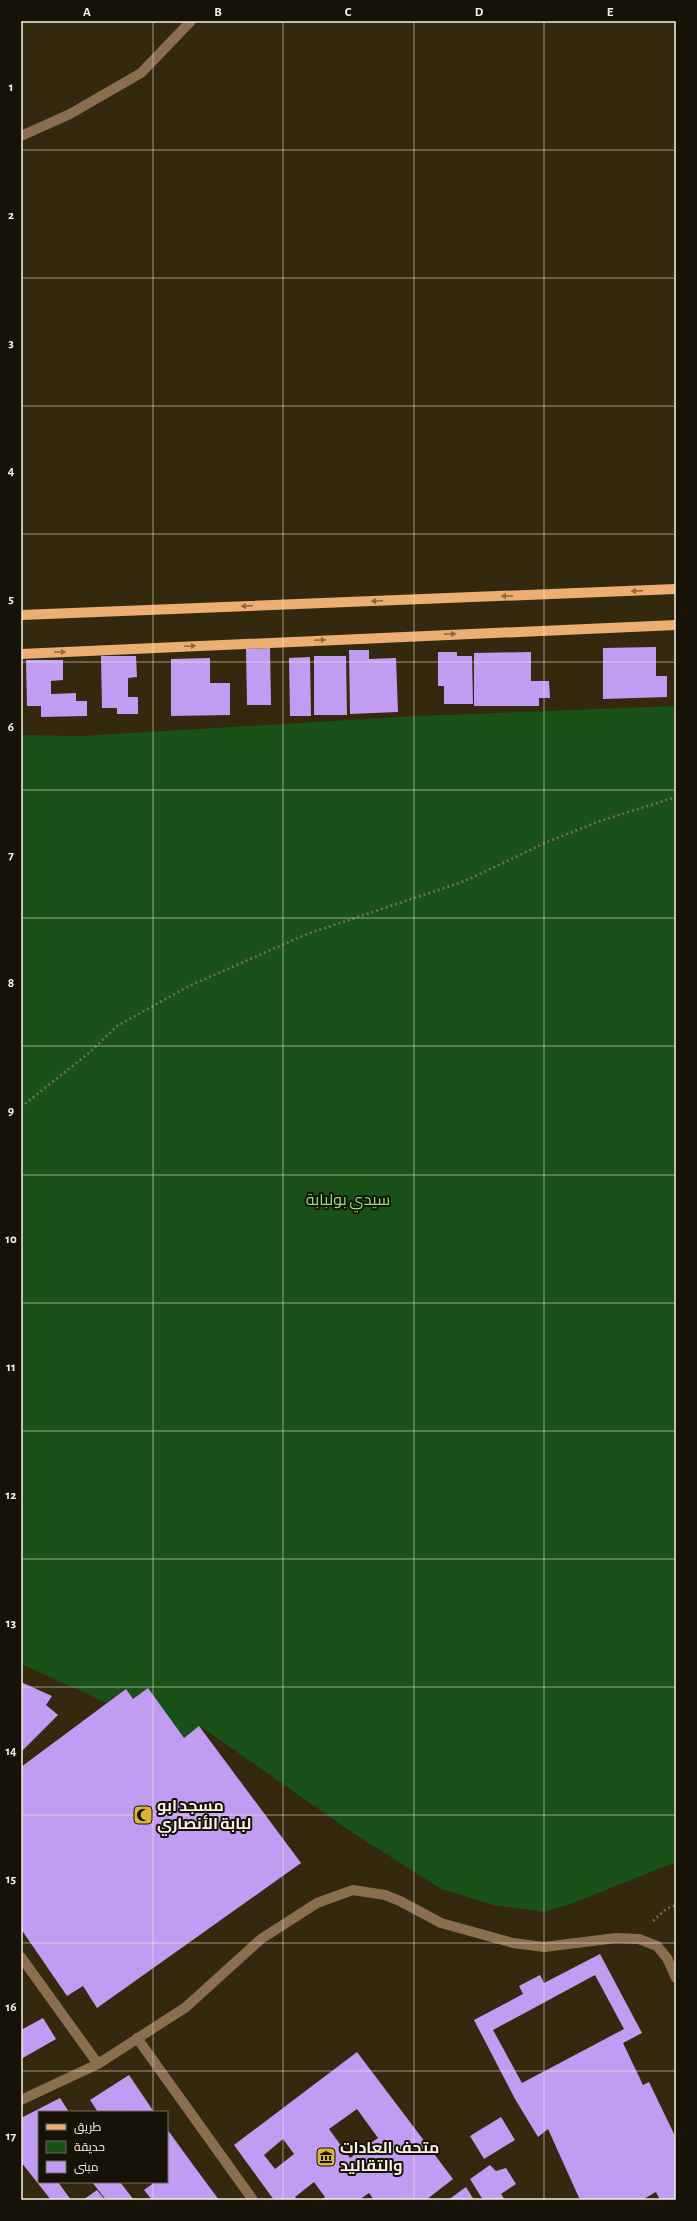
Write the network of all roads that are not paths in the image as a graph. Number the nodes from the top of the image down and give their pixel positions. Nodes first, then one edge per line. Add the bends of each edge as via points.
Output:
1 (191, 21) edge
2 (21, 136) edge
3 (676, 589) edge
4 (21, 615) edge
5 (676, 625) edge
6 (21, 654) edge
7 (21, 1957) edge
8 (676, 1978) edge
9 (137, 2038) junction
10 (98, 2064) junction
11 (21, 2100) edge
12 (253, 2200) edge

1 - 2 street via 142,73 70,114
3 -> 4 main road
6 -> 5 main road
7 - 10 street
8 - 9 street via 667,1958 657,1946 639,1939 616,1938 544,1947 513,1943 441,1923 385,1895 353,1890 317,1902 261,1939 186,2007
9 - 10 street
9 - 12 street
10 - 11 street

